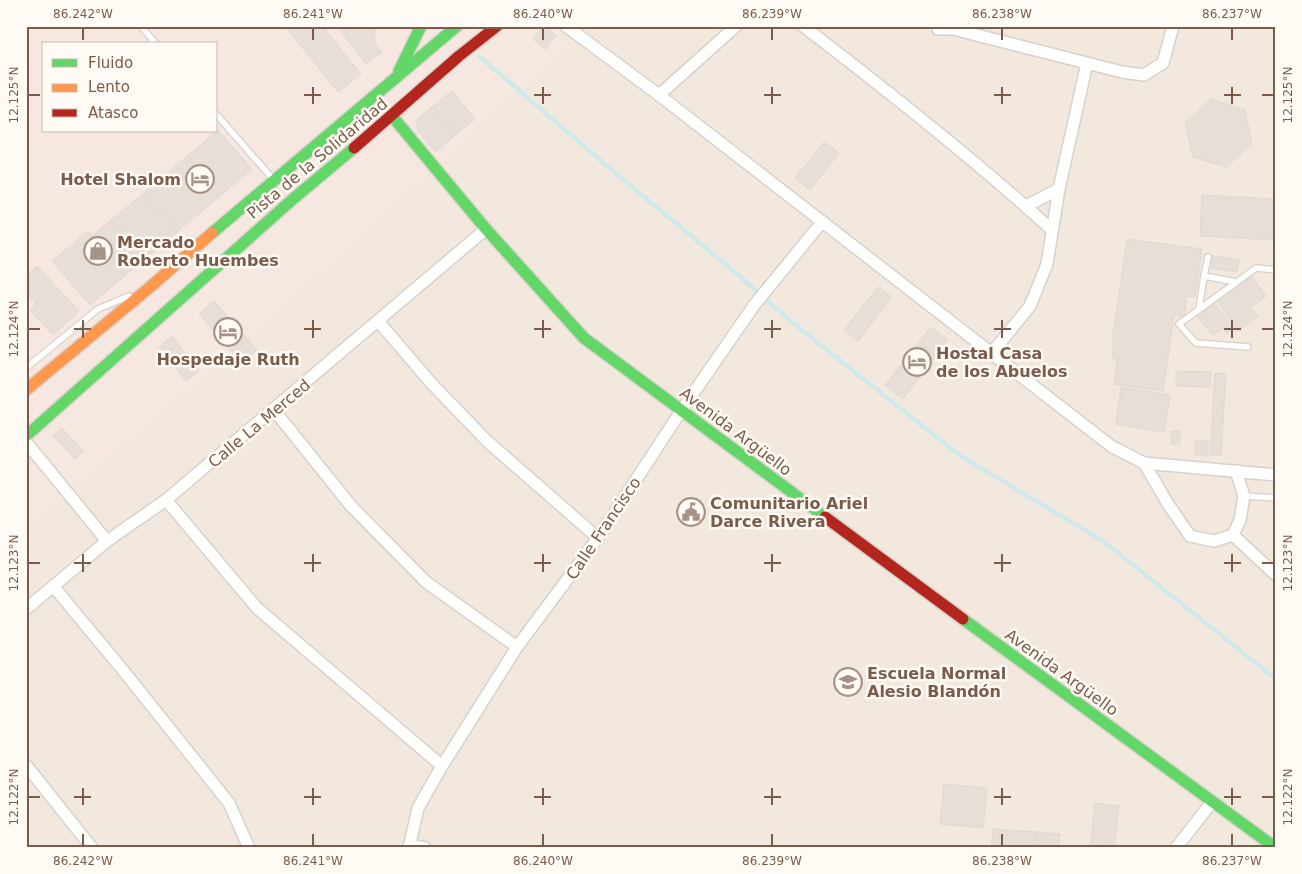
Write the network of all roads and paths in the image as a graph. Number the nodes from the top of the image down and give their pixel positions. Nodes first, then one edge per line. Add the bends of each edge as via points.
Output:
1 (141, 26) edge
2 (421, 26) edge
3 (457, 26) edge
4 (497, 26) edge
5 (566, 26) edge
6 (736, 26) edge
7 (803, 26) edge
8 (1173, 26) edge
9 (938, 29) dead end
10 (154, 42) edge
11 (1087, 63) junction
12 (394, 80) junction
13 (659, 96) junction
14 (218, 116) edge
15 (392, 116) junction
16 (273, 180) junction
17 (1058, 189) junction
18 (1026, 206) junction
19 (822, 222) junction
20 (486, 229) junction
21 (1052, 230) junction
22 (1208, 257) dead end
23 (1276, 270) edge
24 (1204, 276) junction
25 (1236, 282) junction
26 (149, 288) junction
27 (1199, 309) junction
28 (378, 321) junction
29 (1248, 347) dead end
30 (991, 354) junction
31 (26, 368) edge
32 (26, 390) edge
33 (274, 410) junction
34 (681, 411) junction
35 (26, 436) edge
36 (26, 442) edge
37 (1144, 463) junction
38 (1236, 472) junction
39 (1276, 475) edge
40 (1244, 496) junction
41 (1276, 498) edge
42 (166, 500) junction
43 (1233, 535) junction
44 (598, 538) junction
45 (107, 541) junction
46 (1276, 575) edge
47 (53, 586) junction
48 (26, 609) edge
49 (518, 647) junction
50 (26, 765) edge
51 (442, 766) junction
52 (1212, 802) junction
53 (409, 846) edge
54 (92, 848) edge
55 (249, 848) edge
56 (425, 848) edge
57 (1176, 848) edge
58 (1276, 848) edge

1 - 10 lane
2 - 12 main road
3 - 12 main road, Pista de la Solidaridad
4 - 15 main road, Pista de la Solidaridad
5 - 13 street
6 - 13 street
7 - 18 street
8 - 11 street via 1163,63 1144,75
9 - 11 street via 953,29
11 - 17 street
12 - 16 main road, Pista de la Solidaridad
13 - 19 street
14 - 16 lane
15 - 20 main road, Avenida Argüello
15 - 35 main road, Pista de la Solidaridad via 293,198
16 - 26 main road, Pista de la Solidaridad
17 - 18 street
17 - 21 street
18 - 21 street
19 - 30 street
19 - 34 street, Calle Francisco via 755,304
20 - 28 street, Calle La Merced
20 - 34 main road, Avenida Argüello via 584,338
21 - 30 street via 1047,264 1030,306
22 - 24 lane
23 - 25 lane via 1256,268
24 - 25 lane
24 - 27 lane
25 - 27 lane
26 - 31 lane via 98,309
26 - 32 main road, Pista de la Solidaridad
27 - 29 lane via 1178,324 1196,343
28 - 33 street, Calle La Merced
28 - 44 street via 487,441
30 - 37 street via 1111,446
33 - 42 street, Calle La Merced
33 - 49 street via 351,506 426,582
34 - 44 street, Calle Francisco
34 - 52 main road, Avenida Argüello
36 - 45 street
37 - 38 street
37 - 43 street via 1190,536 1214,541
38 - 39 street
38 - 40 street
40 - 41 lane
40 - 43 street via 1240,520
42 - 45 street, Calle La Merced
42 - 51 street via 256,608
43 - 46 street
44 - 49 street, Calle Francisco
45 - 47 street, Calle La Merced
47 - 48 street, Calle La Merced
47 - 55 street via 229,803
49 - 51 street, Calle Francisco
50 - 54 street
51 - 53 street, Calle Francisco via 418,808
52 - 57 street
52 - 58 main road, Avenida Argüello
53 - 56 street

